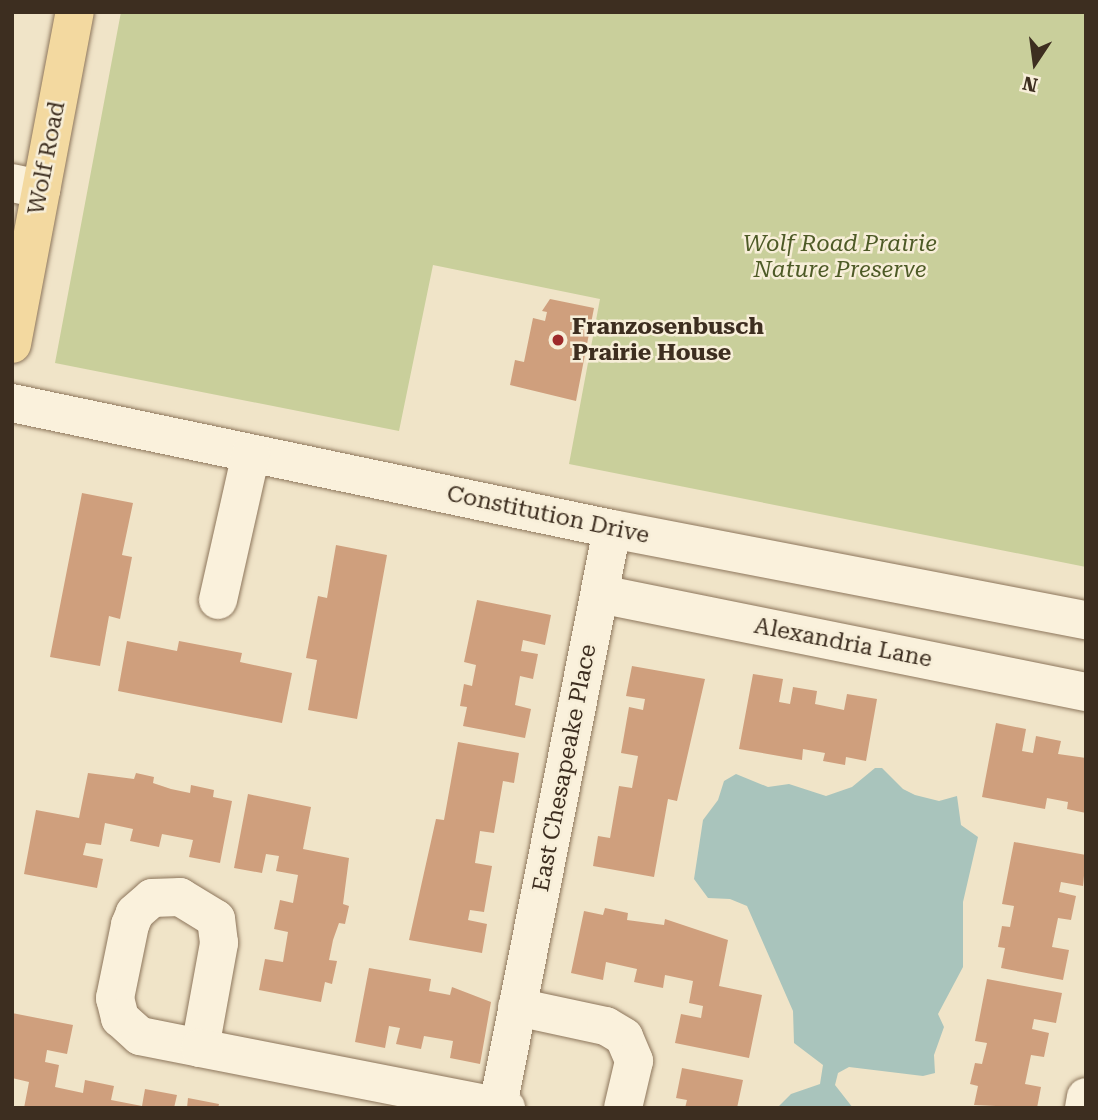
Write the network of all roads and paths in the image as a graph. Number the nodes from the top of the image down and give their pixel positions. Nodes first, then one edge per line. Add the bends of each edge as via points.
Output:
1 (75, 12) edge
2 (27, 186) edge
3 (12, 344) edge
4 (12, 403) edge
5 (251, 454) junction
6 (612, 529) junction
7 (600, 594) junction
8 (218, 600) dead end
9 (1086, 620) edge
10 (1086, 692) edge
11 (517, 1007) junction
12 (200, 1048) dead end
13 (1086, 1097) edge
14 (502, 1107) edge
15 (623, 1108) edge
16 (1084, 1108) edge

1 - 2 main road, Wolf Road
2 - 3 main road, Wolf Road
4 - 5 street, Constitution Drive
5 - 6 street, Constitution Drive
5 - 8 street
6 - 7 street, East Chesapeake Place
6 - 9 street, Constitution Drive
7 - 10 street, Alexandria Lane
7 - 11 street, East Chesapeake Place
11 - 14 street, East Chesapeake Place
11 - 15 street via 606,1026 624,1037 634,1061
12 - 14 street, East Chesapeake Place
13 - 16 street

